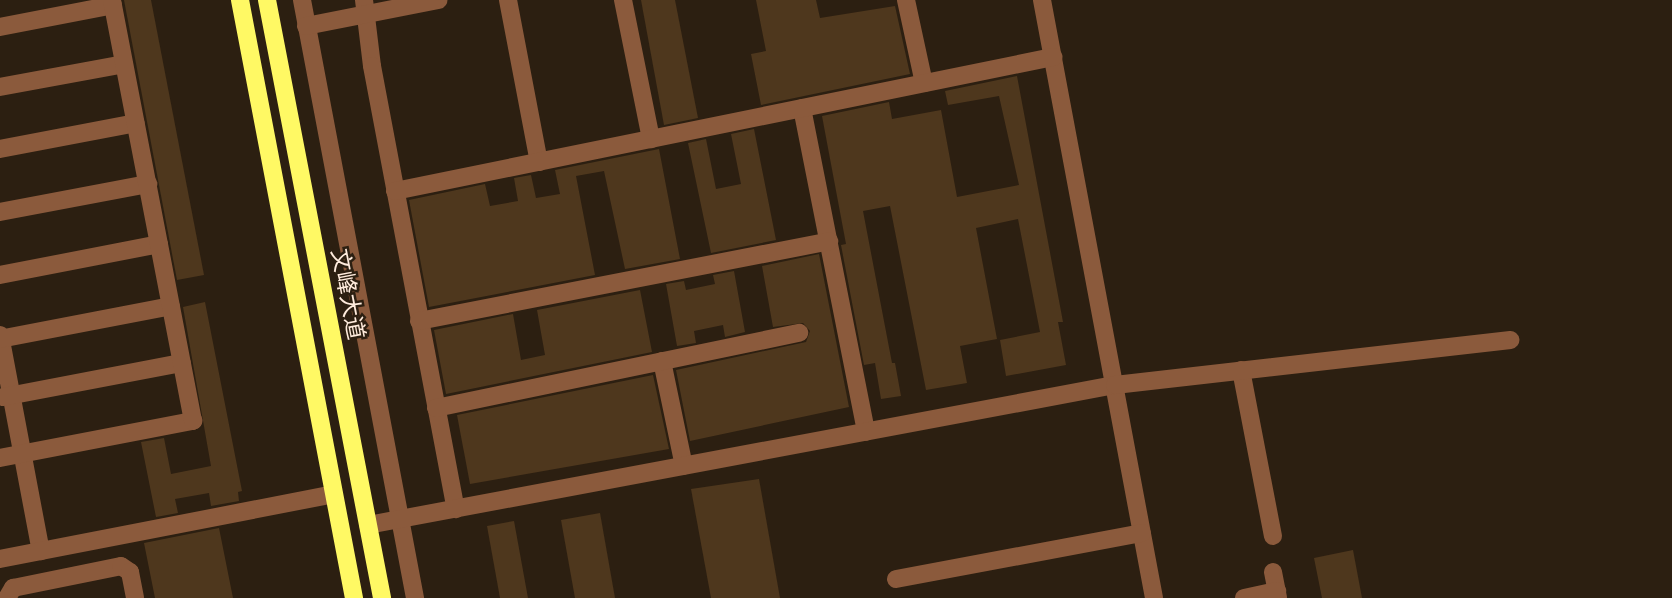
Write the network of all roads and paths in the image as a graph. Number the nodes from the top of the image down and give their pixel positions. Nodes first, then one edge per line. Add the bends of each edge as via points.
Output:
1 (240, 0) edge
2 (267, 0) edge
3 (302, 0) edge
4 (438, 0) edge
5 (508, 0) edge
6 (623, 0) edge
7 (906, 0) edge
8 (1042, 0) edge
9 (113, 3) edge
10 (365, 7) edge
11 (306, 26) junction
12 (0, 27) edge
13 (1053, 57) junction
14 (124, 64) junction
15 (924, 83) junction
16 (0, 87) edge
17 (802, 108) junction
18 (136, 123) junction
19 (651, 139) junction
20 (0, 149) edge
21 (539, 162) junction
22 (148, 184) junction
23 (396, 191) junction
24 (0, 212) edge
25 (829, 241) junction
26 (159, 244) junction
27 (0, 275) edge
28 (171, 306) junction
29 (419, 321) junction
30 (799, 333) dead end
31 (0, 337) edge
32 (1510, 340) dead end
33 (662, 361) junction
34 (182, 363) junction
35 (1241, 370) junction
36 (1115, 385) junction
37 (6, 396) edge
38 (436, 408) junction
39 (866, 432) junction
40 (23, 453) junction
41 (0, 458) edge
42 (684, 466) junction
43 (334, 494) junction
44 (456, 509) junction
45 (400, 519) junction
46 (368, 525) junction
47 (1142, 533) junction
48 (1273, 536) dead end
49 (41, 551) junction
50 (0, 559) edge
51 (1273, 572) dead end
52 (896, 579) dead end
53 (1278, 594) edge
54 (7, 598) edge
55 (135, 598) edge
56 (354, 598) edge
57 (382, 598) edge
58 (415, 598) edge
59 (1154, 598) edge
60 (1244, 598) edge

1 - 43 main road
2 - 46 main road, 文峰大道
3 - 11 street
4 - 10 street
5 - 21 street
6 - 19 street
7 - 15 street
8 - 13 street
9 - 12 street
9 - 14 street
10 - 11 street
10 - 23 street
11 - 45 street
13 - 15 street
13 - 36 street
14 - 16 street
14 - 18 street
15 - 17 street
17 - 19 street
17 - 25 street
18 - 20 street
18 - 22 street
19 - 21 street
21 - 23 street
22 - 24 street
22 - 26 street
23 - 29 street
25 - 29 street
25 - 39 street
26 - 27 street
26 - 28 street
28 - 31 street
28 - 34 street
29 - 38 street
30 - 33 street
31 - 37 street
32 - 35 street
33 - 38 street
33 - 42 street
34 - 37 street
34 - 40 street via 193,421
35 - 36 street
35 - 48 street
36 - 39 street
36 - 47 street
37 - 40 street
38 - 44 street
39 - 42 street
40 - 41 street
40 - 49 street
42 - 44 street
43 - 49 street
43 - 56 main road
44 - 45 street
45 - 46 street
45 - 58 street
46 - 57 main road, 文峰大道
47 - 52 street
47 - 59 street
49 - 50 street
51 - 53 street
53 - 60 street
54 - 55 street via 13,588 121,566 130,572

